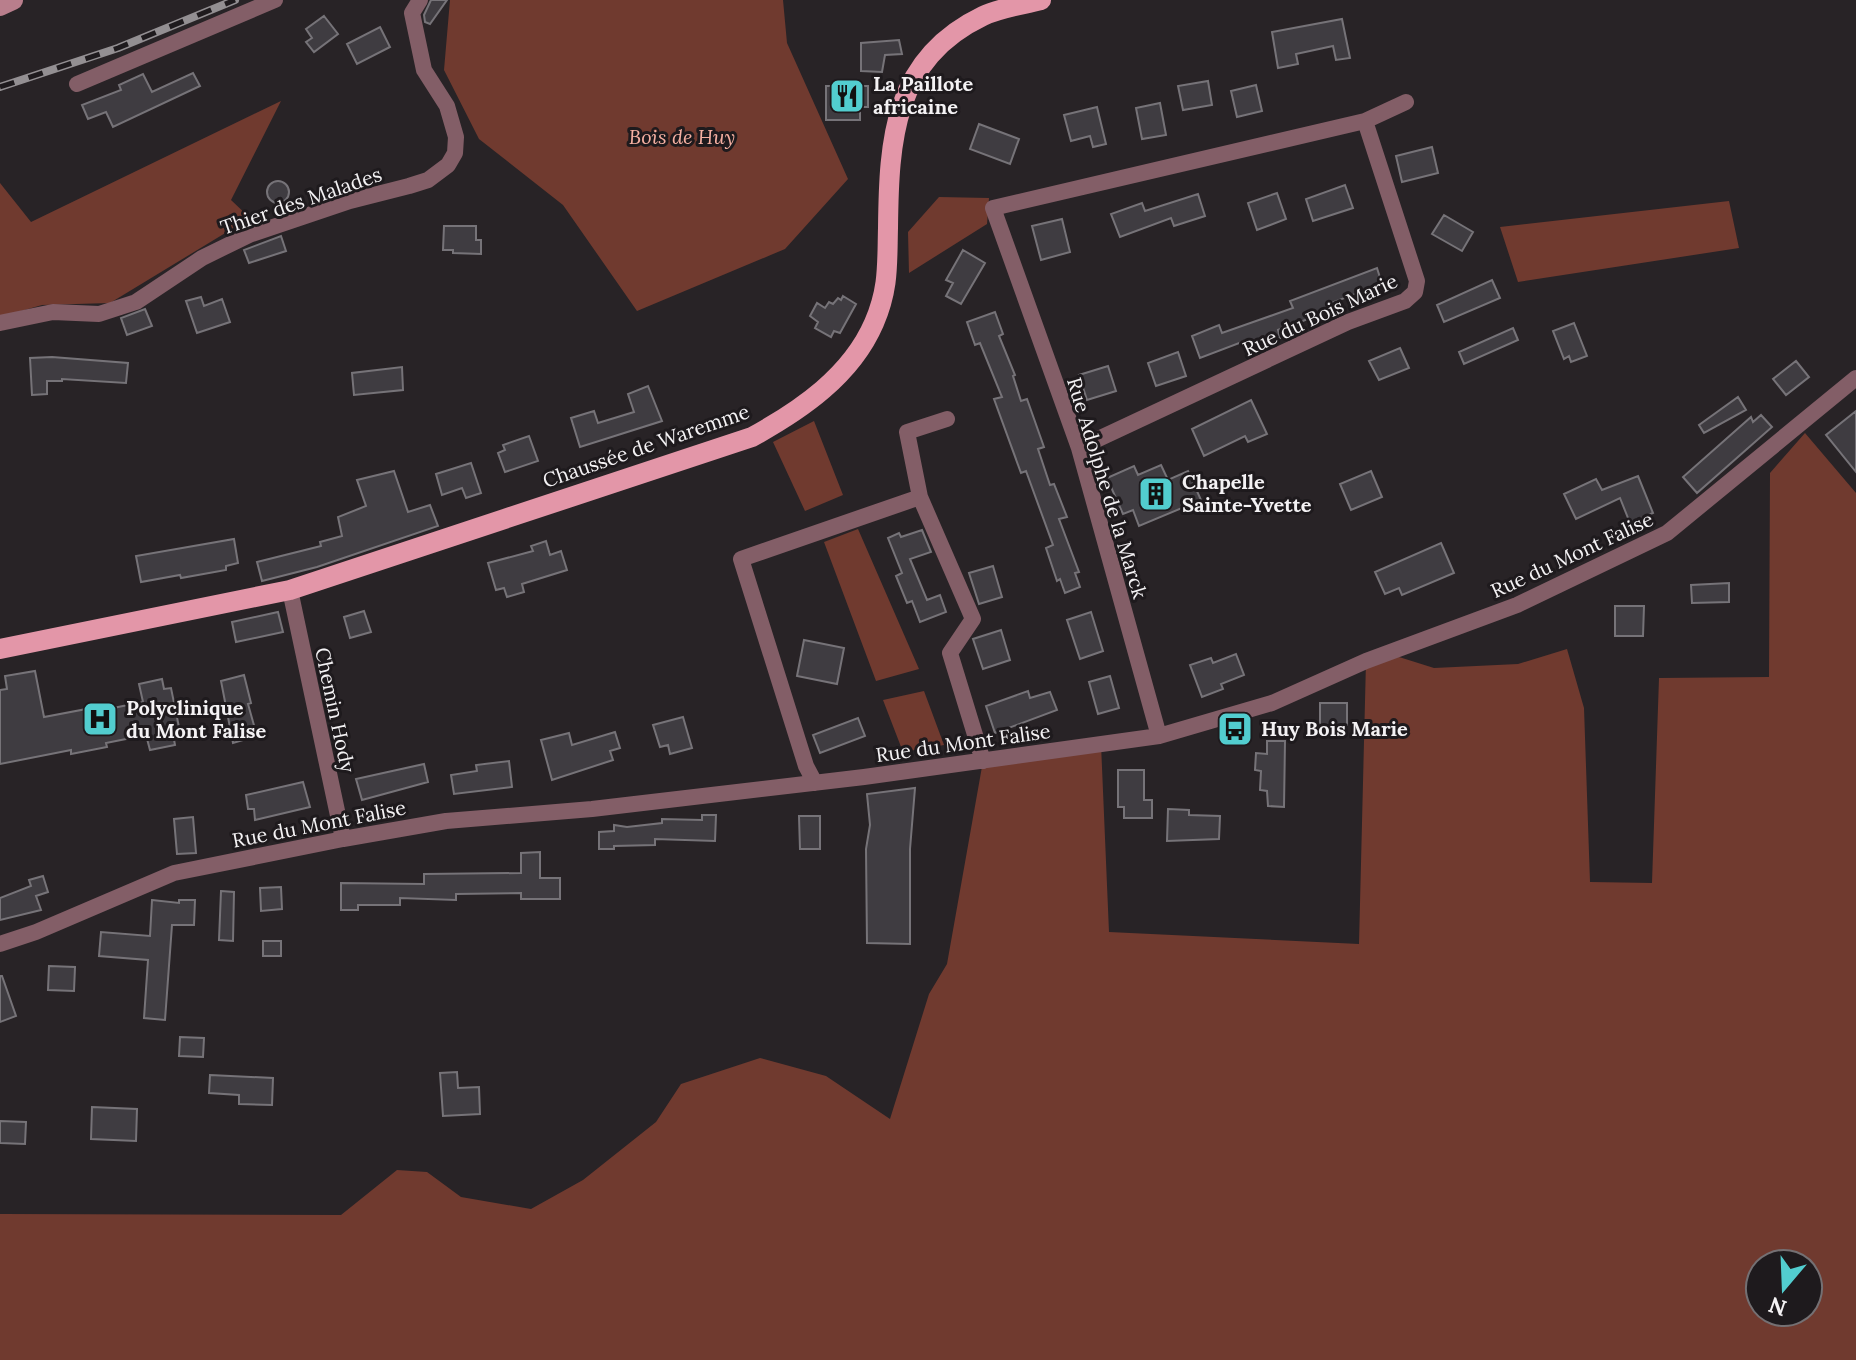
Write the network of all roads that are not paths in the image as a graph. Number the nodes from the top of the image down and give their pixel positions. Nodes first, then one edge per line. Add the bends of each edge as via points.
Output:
1 (13, 0) edge
2 (275, 0) edge
3 (420, 0) edge
4 (1041, 0) edge
5 (0, 6) edge
6 (77, 84) dead end
7 (1406, 102) dead end
8 (1365, 121) junction
9 (0, 323) edge
10 (1856, 378) edge
11 (947, 419) dead end
12 (1079, 448) junction
13 (920, 497) junction
14 (290, 590) junction
15 (0, 649) edge
16 (1159, 736) junction
17 (983, 761) junction
18 (815, 783) junction
19 (343, 839) junction
20 (0, 944) edge

1 - 5 main road
2 - 6 street
3 - 9 street, Thier des Malades via 412,13 424,70 447,106 456,137 448,165 428,180 249,235 202,258 136,302 99,314 53,312
4 - 14 main road, Chaussée de Waremme via 985,15 942,41 909,85 895,134 888,276 882,300 855,355 815,397 752,437
7 - 8 street
8 - 12 street, Rue du Bois Marie via 1417,281 1415,292
8 - 12 street, Rue Adolphe de la Marck via 993,208
10 - 16 street, Rue du Mont Falise via 1667,533 1517,605 1366,661 1272,703
11 - 13 street via 907,432
12 - 16 street, Rue Adolphe de la Marck
13 - 17 street via 973,619 950,653
13 - 18 street via 741,559
14 - 15 main road, Chaussée de Waremme
14 - 19 street, Chemin Hody
16 - 17 street, Rue du Mont Falise
17 - 18 street, Rue du Mont Falise
18 - 19 street, Rue du Mont Falise via 446,821
19 - 20 street, Rue du Mont Falise via 174,873

